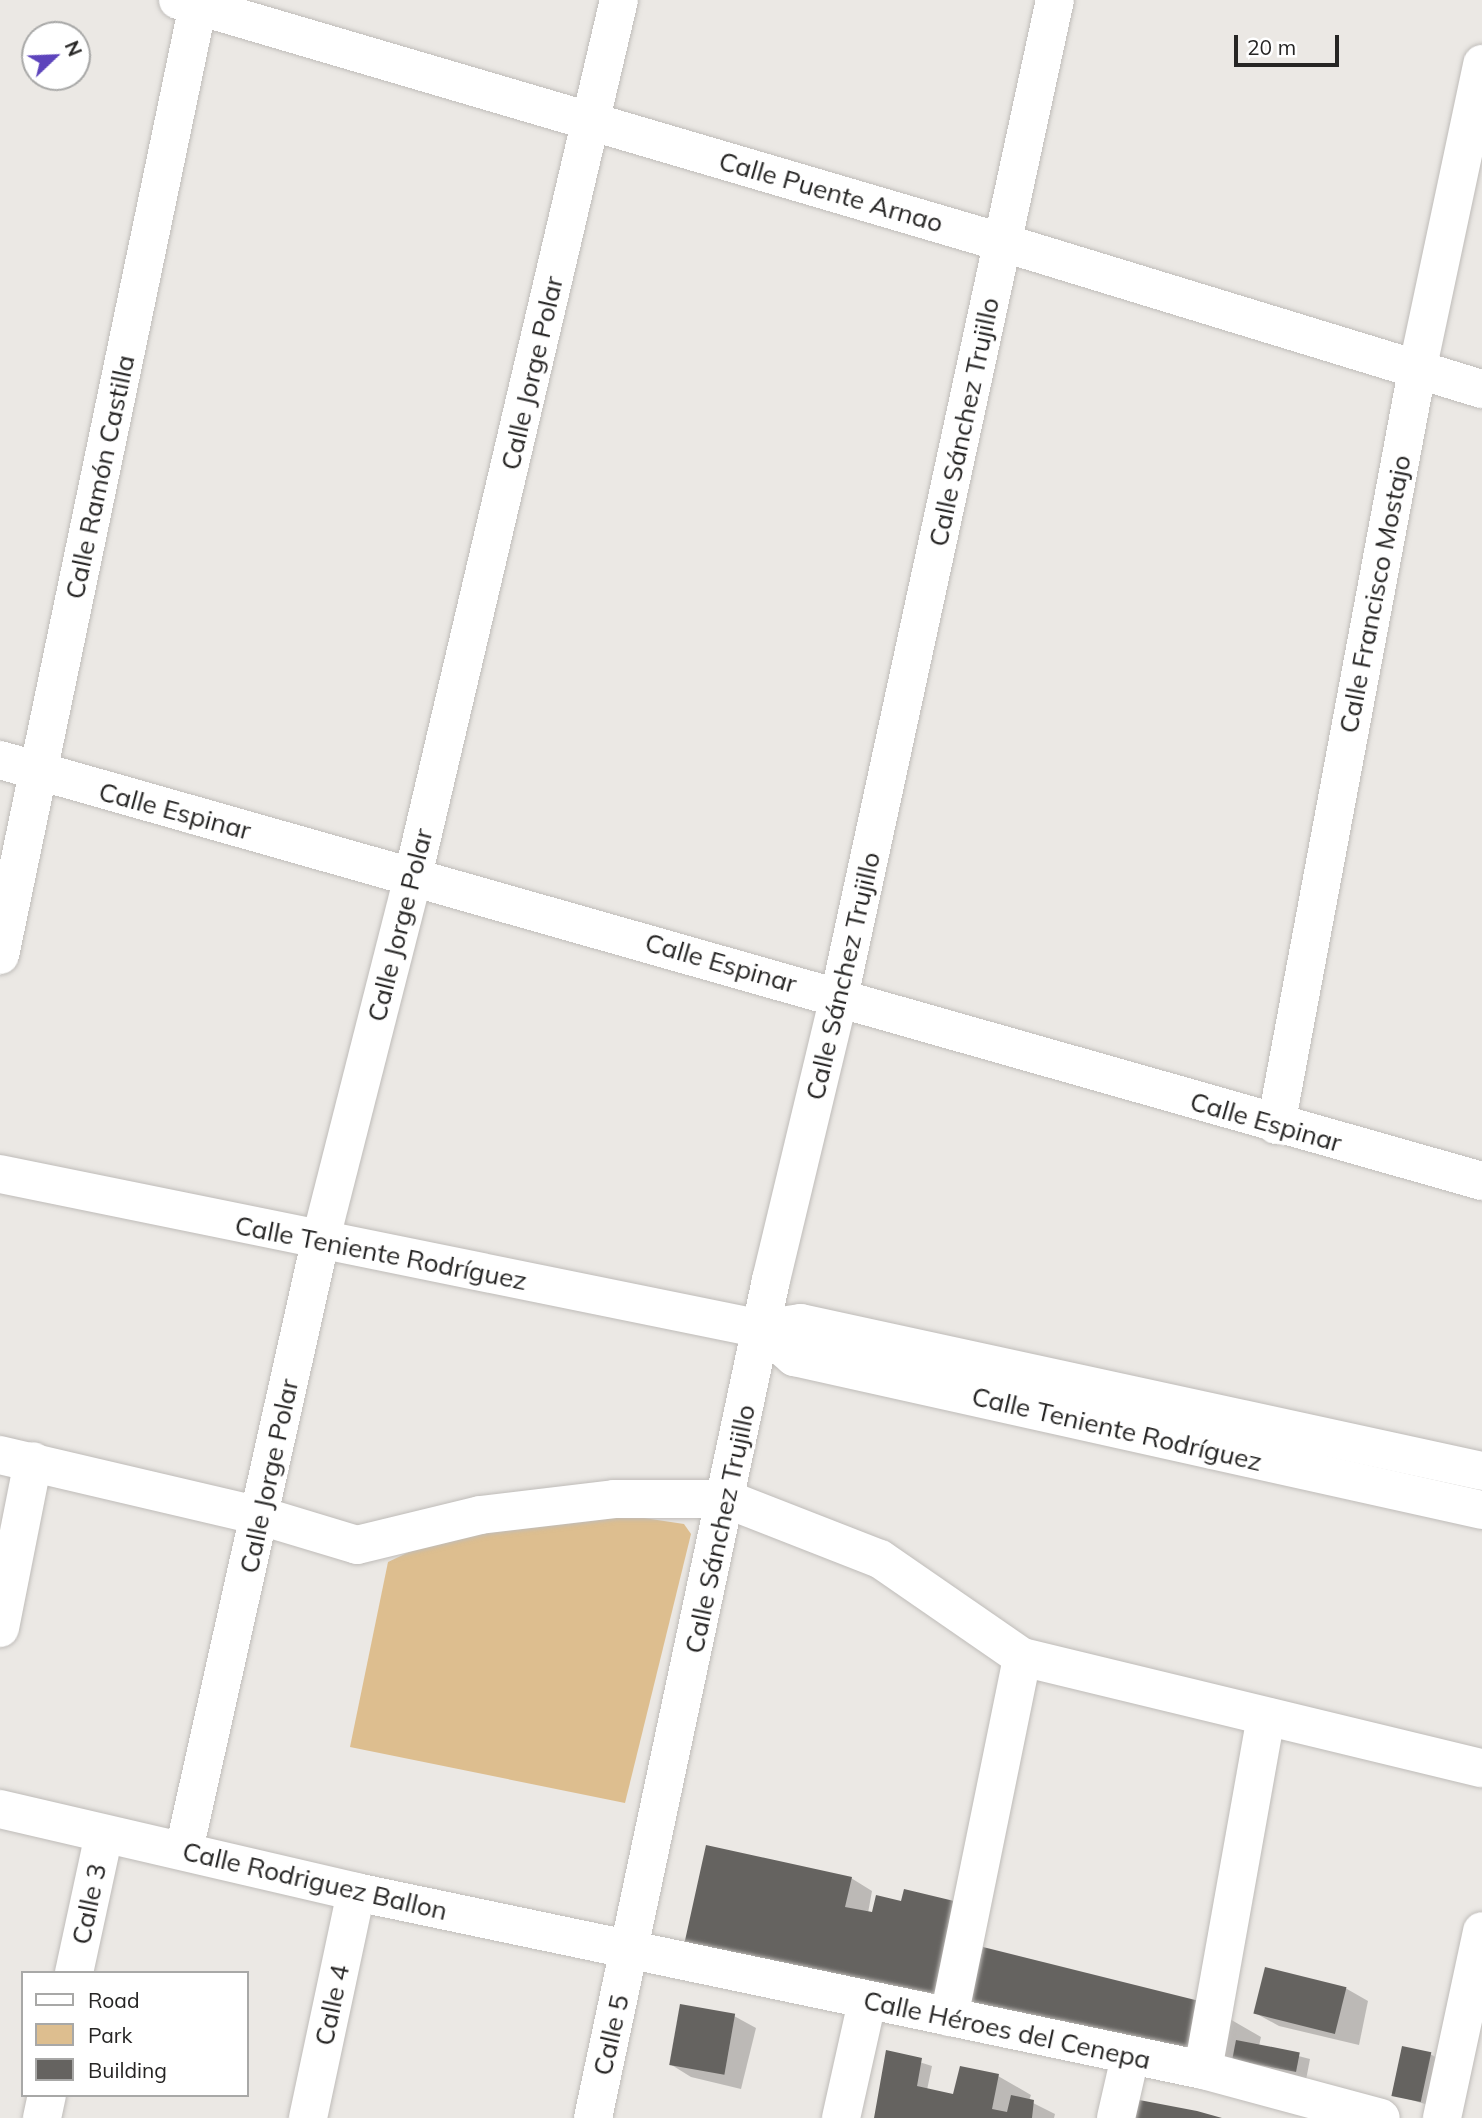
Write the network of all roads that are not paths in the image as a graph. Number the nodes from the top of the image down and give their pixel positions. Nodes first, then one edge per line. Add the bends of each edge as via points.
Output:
1 (619, 0) edge
2 (1055, 0) edge
3 (191, 2) edge
4 (1482, 64) edge
5 (591, 122) junction
6 (1004, 243) junction
7 (1417, 371) junction
8 (1482, 389) edge
9 (0, 760) edge
10 (38, 774) junction
11 (413, 876) junction
12 (0, 955) edge
13 (839, 997) junction
14 (1276, 1125) junction
15 (0, 1174) edge
16 (1482, 1181) edge
17 (320, 1242) junction
18 (762, 1329) junction
19 (16, 1458) edge
20 (1482, 1471) edge
21 (726, 1499) junction
22 (1482, 1510) edge
23 (261, 1516) junction
24 (0, 1628) edge
25 (1022, 1657) junction
26 (1266, 1717) junction
27 (1482, 1768) edge
28 (0, 1809) edge
29 (104, 1834) junction
30 (184, 1850) junction
31 (356, 1892) junction
32 (1482, 1931) edge
33 (630, 1951) junction
34 (74, 1971) edge
35 (867, 2002) junction
36 (949, 2017) junction
37 (1130, 2057) junction
38 (1203, 2070) junction
39 (47, 2097) edge
40 (1369, 2117) edge
41 (42, 2118) edge
42 (308, 2118) edge
43 (593, 2118) edge
44 (841, 2118) edge
45 (1115, 2118) edge
46 (1442, 2118) edge

1 - 5 street, Calle Jorge Polar
2 - 6 street, Calle Sánchez Trujillo
3 - 5 street, Calle Puente Arnao
3 - 10 street, Calle Ramón Castilla
4 - 7 street, Calle Francisco Mostajo
5 - 6 street, Calle Puente Arnao
5 - 11 street, Calle Jorge Polar
6 - 7 street, Calle Puente Arnao
6 - 13 street, Calle Sánchez Trujillo
7 - 8 street, Calle Puente Arnao
7 - 14 street, Calle Francisco Mostajo
9 - 10 street, Calle Espinar
10 - 11 street, Calle Espinar
10 - 12 street, Calle Ramón Castilla
11 - 13 street, Calle Espinar
11 - 17 street, Calle Jorge Polar
13 - 14 street, Calle Espinar
13 - 18 street, Calle Sánchez Trujillo
14 - 16 street, Calle Espinar
15 - 17 street, Calle Teniente Rodríguez
17 - 18 street, Calle Teniente Rodríguez
17 - 23 street, Calle Jorge Polar
18 - 20 street, Calle Teniente Rodríguez via 801,1323
18 - 21 street, Calle Sánchez Trujillo
18 - 22 street, Calle Teniente Rodríguez via 794,1357
19 - 23 street
19 - 24 street
21 - 23 street via 614,1499 480,1515 368,1545
21 - 25 street via 880,1559
21 - 33 street, Calle Sánchez Trujillo
23 - 30 street, Calle Jorge Polar
25 - 26 street
25 - 36 street
26 - 27 street
26 - 38 street
28 - 29 street, Calle Rodriguez Ballon
29 - 30 street, Calle Rodriguez Ballon
29 - 34 street, Calle 3
30 - 31 street, Calle Rodriguez Ballon
31 - 33 street, Calle Rodriguez Ballon
31 - 42 street, Calle 4
32 - 46 street
33 - 35 street, Calle Héroes del Cenepa
33 - 43 street, Calle 5
35 - 36 street, Calle Héroes del Cenepa
35 - 44 street
36 - 37 street, Calle Héroes del Cenepa
37 - 38 street, Calle Héroes del Cenepa
37 - 45 street
38 - 40 street, Calle Héroes del Cenepa
39 - 41 street

